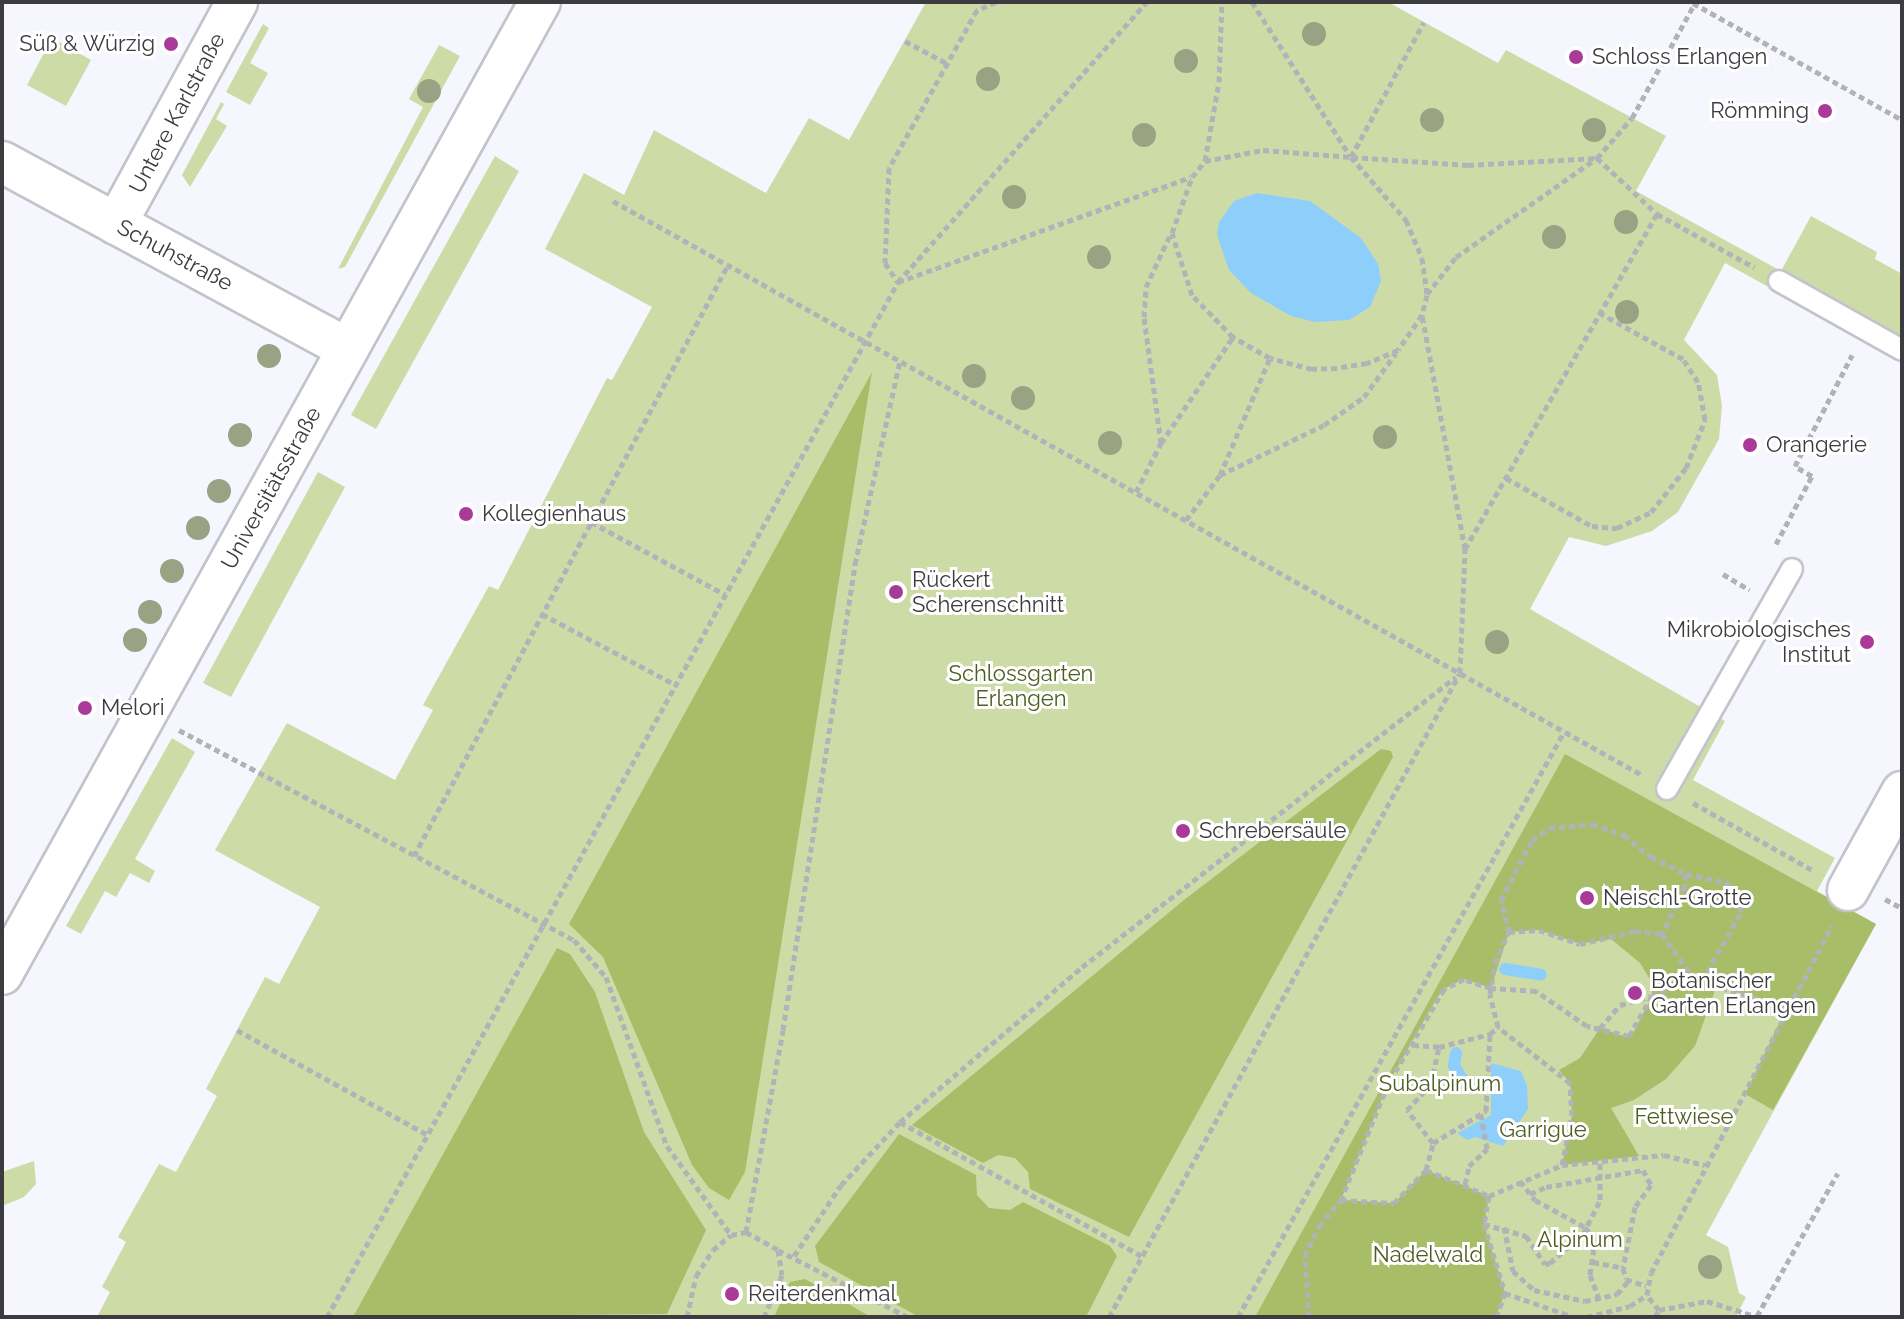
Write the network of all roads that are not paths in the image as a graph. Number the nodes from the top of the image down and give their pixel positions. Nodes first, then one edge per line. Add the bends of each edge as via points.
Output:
1 (237, 2) edge
2 (540, 2) edge
3 (2, 162) edge
4 (116, 224) junction
5 (1779, 281) road end
6 (348, 349) junction
7 (1902, 350) edge
8 (1792, 569) dead end
9 (1667, 789) road end
10 (1902, 792) edge
11 (1848, 890) road end
12 (17, 909) edge
13 (2, 974) edge

1 - 4 street, Untere Karlstraße
2 - 6 street, Universitätsstraße
3 - 4 street, Schuhstraße
4 - 6 street, Schuhstraße
5 - 7 lane
6 - 12 street, Universitätsstraße via 147,711
8 - 9 lane
10 - 11 street
12 - 13 street, Universitätsstraße

